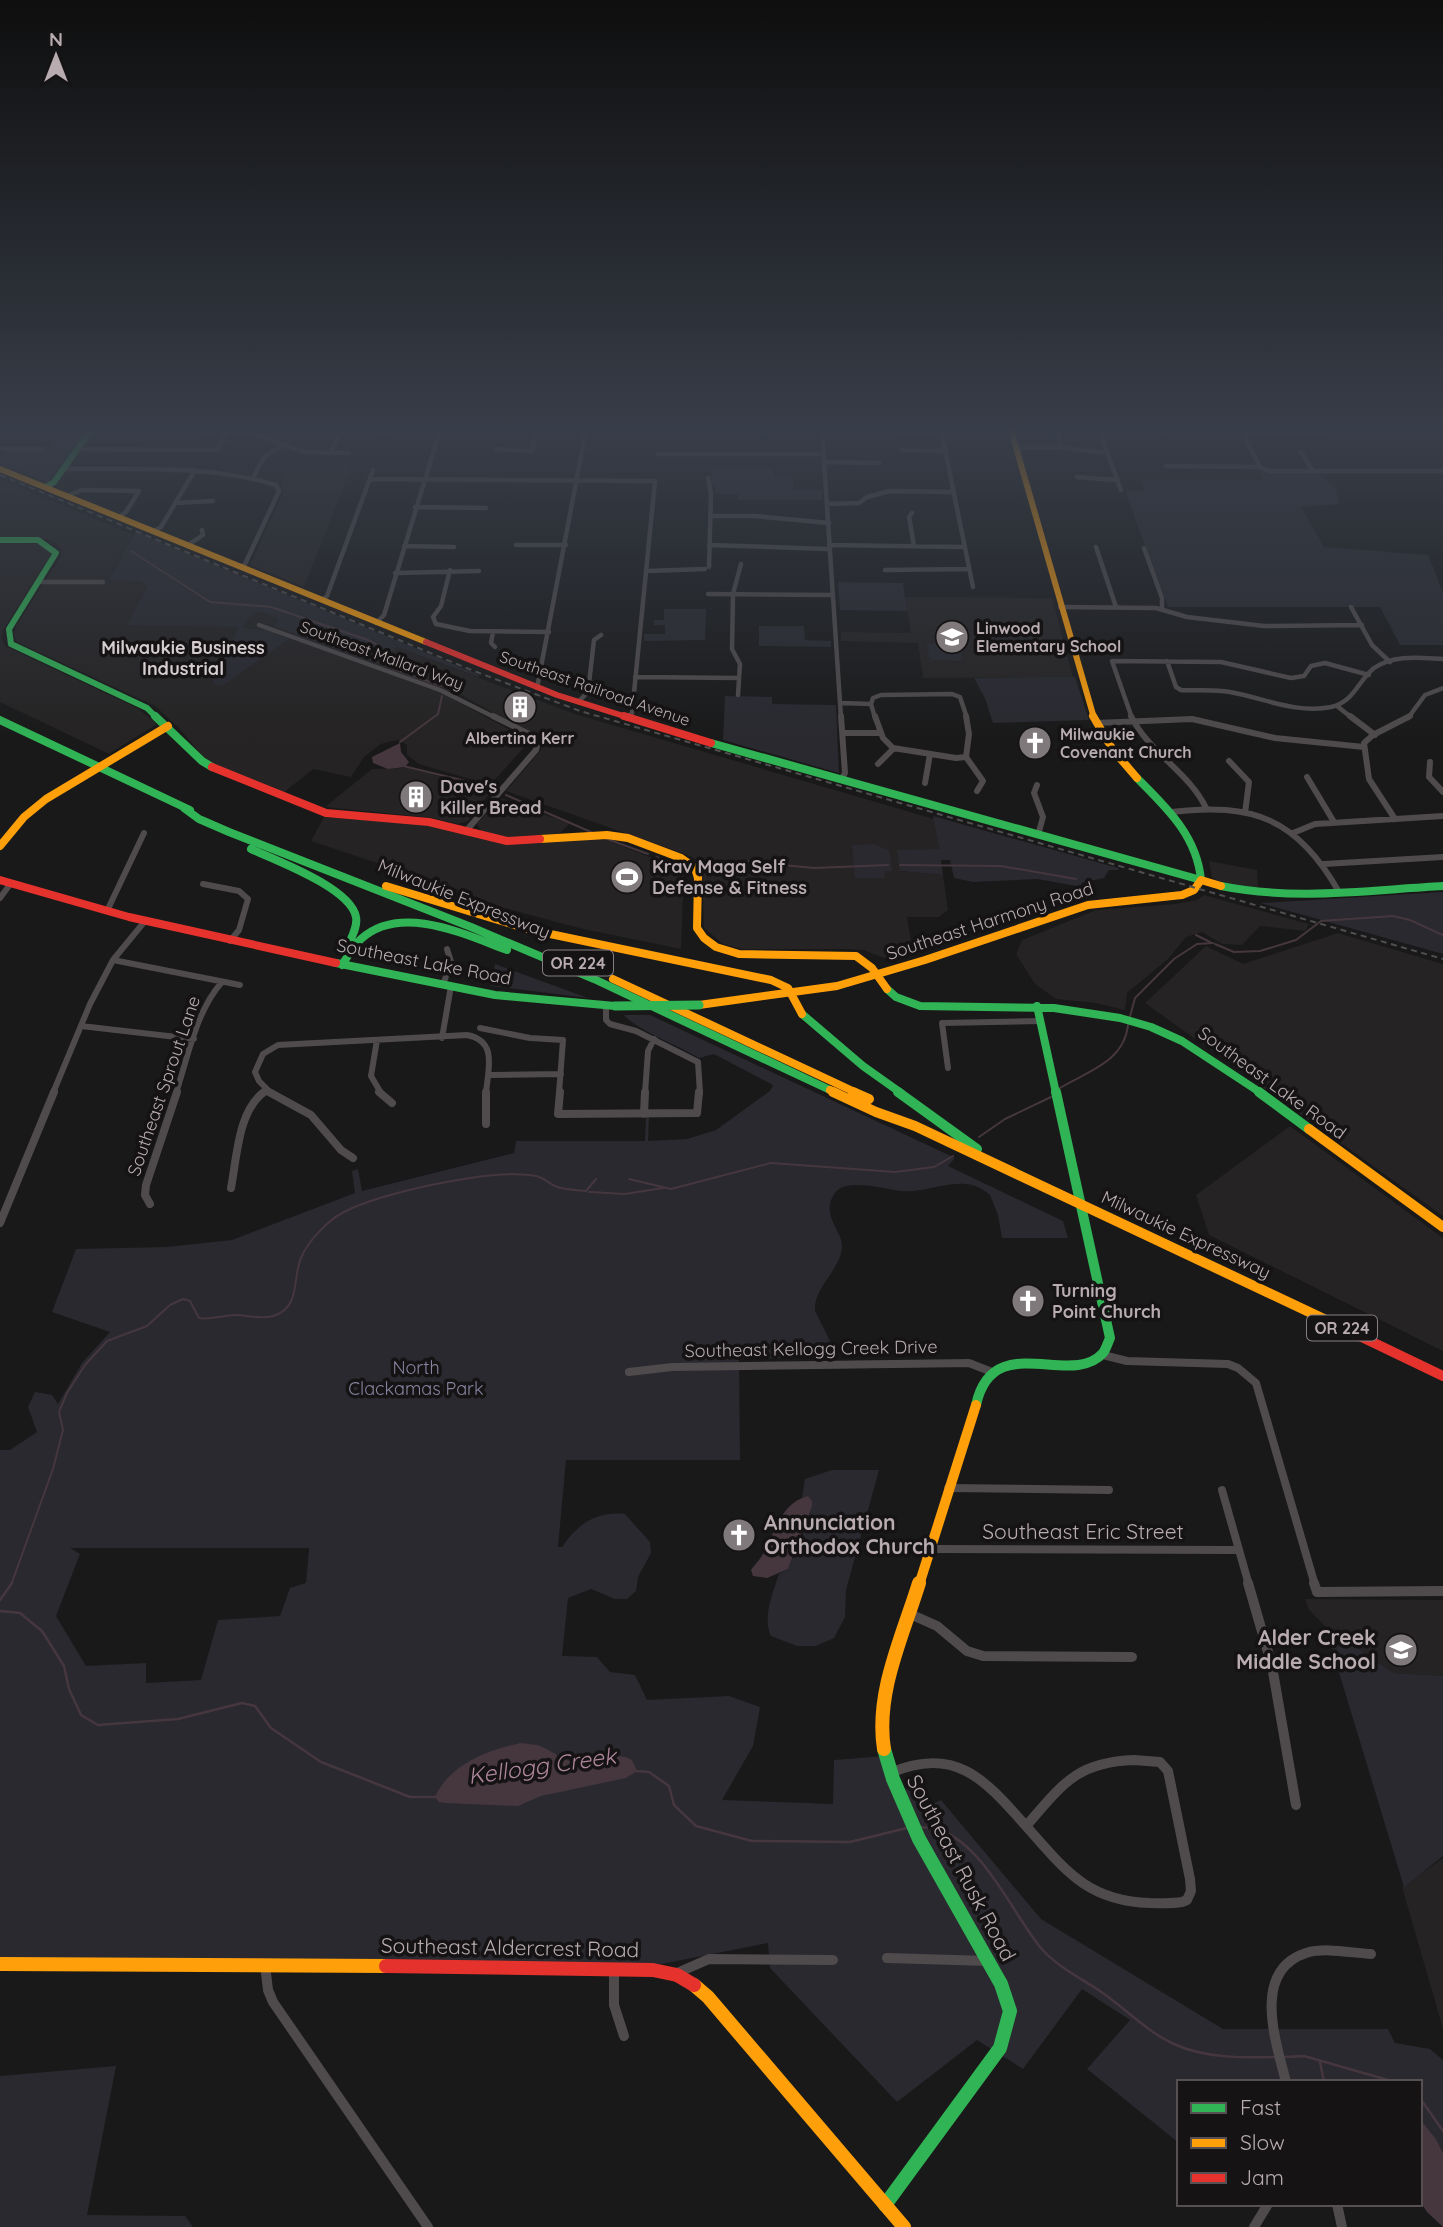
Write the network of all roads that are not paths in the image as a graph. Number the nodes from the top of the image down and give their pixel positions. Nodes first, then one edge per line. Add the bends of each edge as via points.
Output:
1 (161, 534) edge
2 (203, 534) edge
3 (259, 534) edge
4 (350, 534) edge
5 (407, 534) edge
6 (568, 534) edge
7 (649, 534) edge
8 (709, 534) edge
9 (829, 534) edge
10 (912, 534) edge
11 (961, 534) edge
12 (1040, 534) edge
13 (0, 540) edge
14 (188, 545) junction
15 (516, 545) dead end
16 (566, 545) junction
17 (709, 545) junction
18 (404, 546) junction
19 (914, 546) junction
20 (454, 547) dead end
21 (829, 547) junction
22 (964, 547) junction
23 (1096, 547) dead end
24 (1144, 548) dead end
25 (741, 564) dead end
26 (241, 567) junction
27 (969, 569) junction
28 (450, 570) junction
29 (885, 570) dead end
30 (479, 571) dead end
31 (646, 571) junction
32 (395, 573) junction
33 (40, 582) junction
34 (103, 582) dead end
35 (973, 587) dead end
36 (708, 594) dead end
37 (733, 594) junction
38 (834, 595) junction
39 (322, 600) junction
40 (1060, 607) junction
41 (1116, 607) junction
42 (1351, 607) dead end
43 (1162, 609) junction
44 (376, 623) junction
45 (260, 625) dead end
46 (1362, 625) junction
47 (493, 632) junction
48 (549, 632) junction
49 (601, 635) dead end
50 (495, 647) dead end
51 (1443, 659) edge
52 (1167, 661) junction
53 (1390, 662) junction
54 (1369, 675) junction
55 (635, 677) junction
56 (739, 678) junction
57 (537, 688) junction
58 (1443, 688) edge
59 (738, 695) dead end
60 (578, 702) junction
61 (841, 703) junction
62 (871, 704) junction
63 (1337, 706) junction
64 (628, 718) junction
65 (0, 720) edge
66 (1133, 720) junction
67 (1096, 723) junction
68 (168, 726) junction
69 (843, 733) junction
70 (880, 733) junction
71 (1375, 735) junction
72 (1364, 747) junction
73 (893, 749) junction
74 (930, 754) junction
75 (966, 757) junction
76 (1229, 761) dead end
77 (1430, 762) dead end
78 (878, 764) dead end
79 (98, 767) junction
80 (1307, 777) dead end
81 (841, 780) junction
82 (925, 783) dead end
83 (1037, 785) dead end
84 (977, 791) dead end
85 (1443, 792) edge
86 (184, 808) junction
87 (1206, 808) junction
88 (1171, 813) junction
89 (1245, 813) junction
90 (1443, 816) edge
91 (199, 819) junction
92 (1395, 819) junction
93 (1334, 822) junction
94 (466, 831) junction
95 (144, 833) dead end
96 (1293, 833) junction
97 (1038, 835) junction
98 (0, 846) edge
99 (1443, 858) edge
100 (1324, 864) junction
101 (1201, 880) junction
102 (6, 881) edge
103 (203, 884) dead end
104 (387, 886) junction
105 (1443, 886) edge
106 (1339, 892) junction
107 (0, 898) edge
108 (107, 911) junction
109 (145, 921) junction
110 (230, 942) junction
111 (447, 949) dead end
112 (113, 960) junction
113 (339, 964) junction
114 (876, 975) junction
115 (594, 979) junction
116 (222, 982) junction
117 (240, 985) dead end
118 (447, 986) junction
119 (791, 994) junction
120 (610, 1006) junction
121 (1037, 1006) junction
122 (1041, 1021) junction
123 (81, 1026) junction
124 (480, 1028) dead end
125 (442, 1038) junction
126 (194, 1039) junction
127 (654, 1039) junction
128 (377, 1040) junction
129 (948, 1068) dead end
130 (561, 1074) junction
131 (489, 1075) junction
132 (265, 1091) junction
133 (392, 1103) dead end
134 (644, 1114) junction
135 (486, 1124) dead end
136 (915, 1126) junction
137 (353, 1158) dead end
138 (1000, 1166) junction
139 (231, 1188) dead end
140 (150, 1204) dead end
141 (1082, 1205) junction
142 (0, 1223) edge
143 (1443, 1227) edge
144 (1103, 1355) junction
145 (629, 1372) dead end
146 (992, 1372) junction
147 (1443, 1376) edge
148 (947, 1488) junction
149 (1109, 1490) dead end
150 (1222, 1490) dead end
151 (929, 1549) junction
152 (1237, 1550) junction
153 (1443, 1591) edge
154 (909, 1614) junction
155 (1132, 1657) dead end
156 (890, 1773) junction
157 (1296, 1805) dead end
158 (1026, 1827) junction
159 (1371, 1954) dead end
160 (887, 1958) dead end
161 (833, 1960) dead end
162 (988, 1961) junction
163 (0, 1964) edge
164 (265, 1965) junction
165 (614, 1970) junction
166 (677, 1973) junction
167 (624, 2036) dead end
168 (1286, 2080) edge
169 (885, 2205) junction
170 (1267, 2206) edge
171 (1337, 2206) edge
172 (428, 2227) edge
173 (904, 2227) edge
174 (1254, 2227) edge
175 (1342, 2227) edge

1 - 14 main road, Southeast Railroad Avenue
2 - 14 street
3 - 26 street
4 - 39 street
5 - 18 street
6 - 16 street
7 - 31 street
8 - 17 street
9 - 21 street
10 - 19 street
11 - 22 street
12 - 40 main road
13 - 33 main road via 36,540 52,546 55,558
14 - 26 main road, Southeast Railroad Avenue
15 - 16 street
16 - 48 street
17 - 21 street
17 - 31 street via 707,568
18 - 20 street
18 - 32 street
19 - 21 street
19 - 22 street
21 - 38 street
22 - 27 street
23 - 41 street
24 - 43 street
25 - 37 street
26 - 39 main road, Southeast Railroad Avenue
27 - 29 street
27 - 35 street
28 - 30 street
28 - 32 street
28 - 47 street via 433,621 451,628
31 - 55 street
32 - 44 street via 384,615
33 - 34 street
33 - 68 main road via 5,639 139,704
36 - 37 street
37 - 38 street
37 - 56 street via 732,649 740,662
38 - 61 street
39 - 44 main road, Southeast Railroad Avenue
40 - 41 street
40 - 67 main road
41 - 43 street
42 - 46 street
43 - 46 street via 1187,617 1264,626
44 - 57 main road, Southeast Railroad Avenue
45 - 94 street, Southeast Mallard Way via 440,690 535,737 536,750
46 - 53 street via 1372,645
47 - 48 street
47 - 50 street
48 - 57 street
49 - 60 street via 594,640 588,692
51 - 53 street
52 - 54 street via 1228,663 1291,678 1304,676 1311,666 1321,663
52 - 63 street via 1181,690 1229,692 1295,709
52 - 66 street via 1112,661
53 - 54 street
54 - 63 street via 1358,692
55 - 56 street
55 - 64 street
56 - 59 street
57 - 60 main road, Southeast Railroad Avenue
58 - 71 street via 1426,692 1407,719
60 - 64 main road, Southeast Railroad Avenue
61 - 62 street
61 - 69 street
62 - 70 street
62 - 75 street via 881,695 956,695 967,713
63 - 71 street
64 - 81 main road, Southeast Railroad Avenue
65 - 79 main road, Milwaukie Expressway / OR 224
66 - 67 street
66 - 72 street via 1207,720 1275,738
66 - 87 street
67 - 88 main road via 1123,763
68 - 79 main road
68 - 94 main road via 205,764 314,810 429,822
69 - 70 street
69 - 81 street via 845,773
70 - 73 street
71 - 72 street
72 - 92 street via 1369,779
73 - 74 street
73 - 78 street
74 - 75 street
74 - 82 street
75 - 84 street via 983,781
76 - 89 street via 1249,782
77 - 85 street via 1429,777
79 - 86 main road, Milwaukie Expressway / OR 224
79 - 98 main road via 39,804
80 - 93 street
81 - 97 main road, Southeast Railroad Avenue
83 - 97 street via 1034,793 1044,817
86 - 91 main road, Milwaukie Expressway / OR 224
86 - 104 main road, Milwaukie Expressway / OR 224
87 - 88 street
87 - 89 street
88 - 101 main road via 1198,855
89 - 96 street
90 - 92 street
91 - 113 main road via 346,901 355,914 356,926
91 - 115 main road, Milwaukie Expressway / OR 224
92 - 93 street
93 - 96 street via 1308,825
94 - 114 main road via 507,841 607,835 645,843 695,868 697,928 716,947 738,954 853,956
95 - 108 street
96 - 100 street
97 - 101 main road, Southeast Railroad Avenue
99 - 100 street
100 - 106 street
101 - 106 main road via 1262,893
101 - 114 main road, Southeast Harmony Road via 1182,895 1088,905
102 - 107 street
102 - 108 main road, Southeast Lake Road
103 - 110 street via 232,888 248,899 239,930
104 - 119 main road via 531,930 764,977
104 - 136 main road, Milwaukie Expressway / OR 224 via 652,997 881,1105
105 - 106 main road
108 - 109 main road, Southeast Lake Road
109 - 110 main road, Southeast Lake Road
109 - 112 street
110 - 113 main road, Southeast Lake Road
111 - 118 street via 451,954
112 - 116 street
112 - 123 street
113 - 115 main road via 366,935 385,927 415,925 452,932
113 - 118 main road, Southeast Lake Road
114 - 119 main road, Southeast Lake Road
114 - 121 main road, Southeast Lake Road via 894,997 916,1006
115 - 136 main road, Milwaukie Expressway / OR 224 via 876,1112
116 - 117 street
116 - 126 street, Southeast Sprout Lane via 208,999
118 - 120 main road, Southeast Lake Road
118 - 125 street
119 - 120 main road, Southeast Lake Road, bridge via 699,1005
119 - 138 main road via 798,1011 863,1066
120 - 127 street via 606,1020 610,1024
121 - 122 main road
121 - 143 main road, Southeast Lake Road via 1119,1015 1175,1037 1211,1058
122 - 129 street via 942,1023
122 - 141 main road
123 - 126 street
123 - 142 street
124 - 130 street via 561,1039
125 - 128 street
125 - 131 street via 467,1035 485,1042 490,1051
126 - 140 street, Southeast Sprout Lane via 146,1185
127 - 134 street via 648,1051
127 - 134 street via 699,1064 699,1108 693,1114
128 - 132 street via 292,1042 271,1047 256,1065
128 - 133 street via 370,1071 377,1093
130 - 131 street
130 - 134 street via 558,1114
131 - 135 street
132 - 137 street via 310,1114 327,1129 342,1153
132 - 139 street via 247,1111
136 - 138 main road, Milwaukie Expressway / OR 224
138 - 141 main road, Milwaukie Expressway / OR 224
141 - 144 main road via 1110,1331 1110,1345
141 - 147 main road, Milwaukie Expressway / OR 224
144 - 146 main road via 1084,1363 1011,1364
144 - 153 street via 1127,1361 1228,1364 1256,1383 1317,1592
145 - 146 street, Southeast Kellogg Creek Drive via 672,1367 958,1363 973,1363
146 - 148 main road, Southeast Rusk Road via 977,1395
148 - 149 street
148 - 151 main road, Southeast Rusk Road
150 - 152 street
151 - 152 street, Southeast Eric Street
151 - 154 main road, Southeast Rusk Road
152 - 157 street via 1272,1666
154 - 155 street via 937,1626 967,1651 983,1656
154 - 156 main road, Southeast Rusk Road via 882,1719
156 - 158 street via 922,1762 951,1763 983,1783
156 - 162 main road, Southeast Rusk Road via 917,1834
158 - 158 street via 1081,1769 1101,1762 1160,1762 1168,1771 1190,1879 1188,1900 1178,1904 1126,1902 1096,1893
159 - 168 street via 1310,1952 1293,1959 1275,1980 1270,2001
160 - 162 street
161 - 166 street via 709,1959
162 - 169 main road, Southeast Rusk Road via 1010,2011 1000,2048
163 - 164 main road, Southeast Aldercrest Road
164 - 165 main road, Southeast Aldercrest Road
164 - 172 street via 273,2002
165 - 166 main road, Southeast Aldercrest Road
165 - 167 street via 614,2005
166 - 169 main road via 708,1997
169 - 173 main road
170 - 174 street
171 - 175 street

